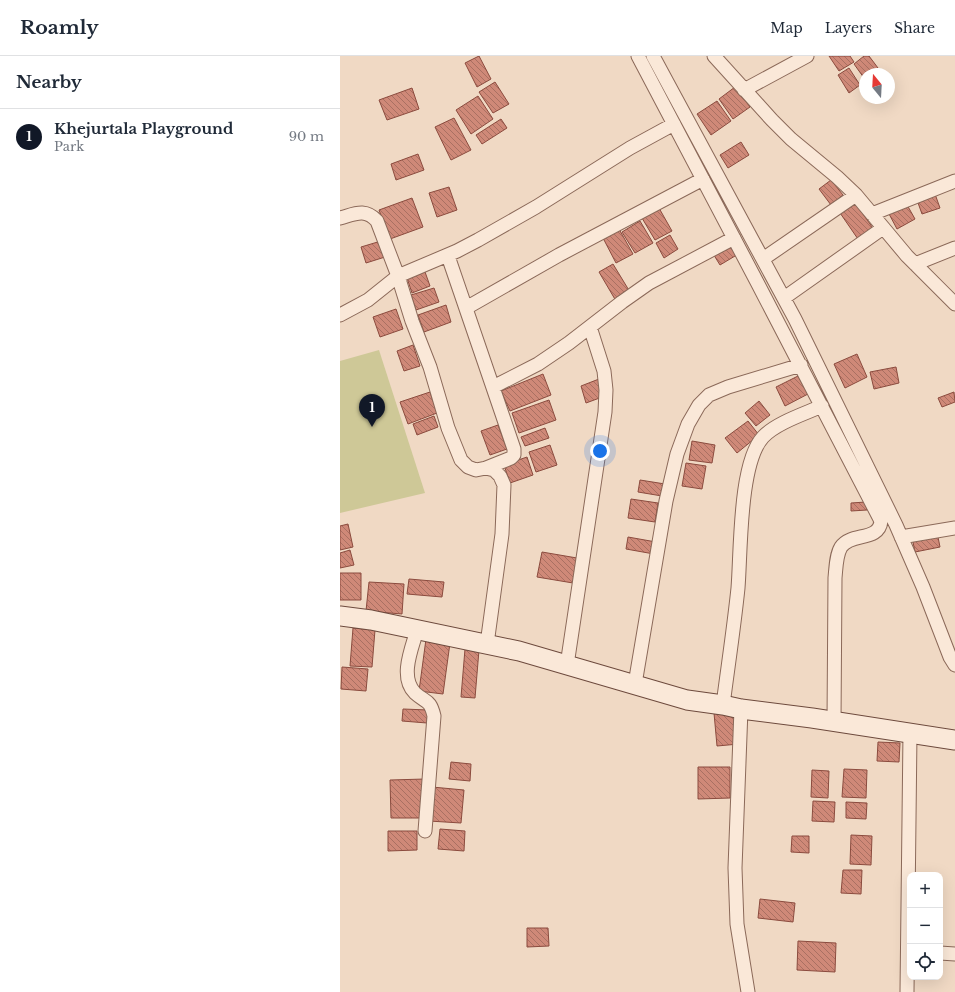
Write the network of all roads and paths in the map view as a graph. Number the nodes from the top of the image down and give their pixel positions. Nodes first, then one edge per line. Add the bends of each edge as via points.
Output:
1 (638, 56) edge
2 (654, 56) edge
3 (714, 56) edge
4 (807, 56) edge
5 (744, 90) junction
6 (674, 124) junction
7 (703, 179) junction
8 (955, 181) edge
9 (856, 195) junction
10 (872, 214) junction
11 (340, 218) edge
12 (883, 228) junction
13 (734, 238) junction
14 (955, 248) edge
15 (448, 256) junction
16 (763, 258) junction
17 (916, 264) junction
18 (398, 276) junction
19 (784, 298) junction
20 (955, 304) edge
21 (466, 308) junction
22 (340, 315) edge
23 (590, 327) junction
24 (801, 365) junction
25 (493, 387) junction
26 (822, 406) junction
27 (486, 468) junction
28 (955, 528) edge
29 (901, 537) junction
30 (340, 616) edge
31 (417, 630) junction
32 (487, 644) junction
33 (567, 665) junction
34 (955, 665) edge
35 (635, 684) junction
36 (723, 705) junction
37 (741, 709) junction
38 (834, 722) junction
39 (910, 733) junction
40 (955, 740) edge
41 (425, 831) dead end
42 (909, 944) edge
43 (943, 953) edge
44 (955, 954) edge
45 (908, 980) edge
46 (748, 992) edge
47 (907, 992) edge

1 - 6 street
2 - 16 street
3 - 5 street
4 - 5 street
5 - 9 street via 787,134
6 - 7 street
6 - 15 street via 630,148 536,207
7 - 13 street
7 - 21 street via 559,255
8 - 10 street
9 - 10 street
9 - 16 street
10 - 12 street
11 - 18 street via 358,213 371,214 377,221
12 - 17 street
12 - 19 street
13 - 23 street via 649,283
13 - 24 street
14 - 17 street
15 - 18 street
15 - 21 street
16 - 19 street
17 - 20 street
18 - 22 street via 368,300
18 - 27 street via 461,460 476,470
19 - 29 street
21 - 25 street
23 - 25 street via 538,364
23 - 33 street via 604,371 605,412
24 - 26 street
24 - 35 street via 728,387 709,396 699,405 688,424 677,454 666,501
25 - 27 street via 514,455
26 - 36 street via 776,427 763,436 754,450 744,495 738,589
26 - 38 street via 881,521 880,527 874,533 851,540 842,546 838,556 835,578
27 - 32 street via 494,470 504,485 502,534
28 - 29 street
29 - 34 street
30 - 31 street
31 - 32 street
31 - 41 street via 407,673 415,692 431,706 434,716
32 - 33 street
33 - 35 street
35 - 36 street via 687,700
36 - 37 street
37 - 38 street
37 - 46 street via 735,868 737,924
38 - 39 street
39 - 40 street
39 - 42 street
43 - 44 street
45 - 47 street

